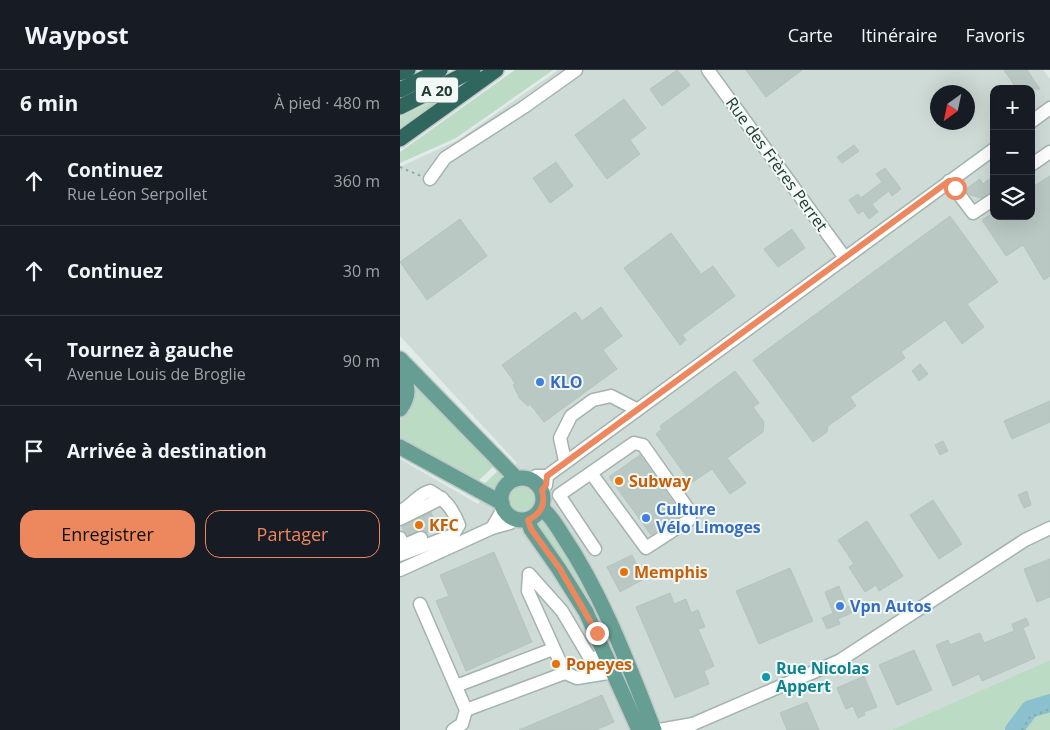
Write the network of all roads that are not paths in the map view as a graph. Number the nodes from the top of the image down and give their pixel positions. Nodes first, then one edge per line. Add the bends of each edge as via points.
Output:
1 (408, 70) edge
2 (440, 70) edge
3 (473, 70) edge
4 (496, 70) edge
5 (576, 70) edge
6 (708, 70) edge
7 (400, 73) edge
8 (400, 90) edge
9 (400, 108) edge
10 (1050, 108) edge
11 (1035, 119) edge
12 (400, 139) edge
13 (990, 152) edge
14 (1050, 152) edge
15 (1035, 161) edge
16 (430, 179) road end
17 (949, 181) junction
18 (990, 202) edge
19 (845, 258) junction
20 (400, 359) edge
21 (400, 373) edge
22 (400, 409) edge
23 (636, 409) junction
24 (400, 447) edge
25 (565, 461) junction
26 (592, 473) junction
27 (517, 478) junction
28 (540, 482) junction
29 (442, 498) junction
30 (542, 509) junction
31 (400, 511) edge
32 (512, 513) junction
33 (400, 519) edge
34 (457, 520) junction
35 (1050, 528) edge
36 (400, 538) edge
37 (595, 549) dead end
38 (400, 555) edge
39 (400, 570) edge
40 (420, 604) dead end
41 (553, 649) junction
42 (606, 654) junction
43 (614, 672) junction
44 (565, 673) junction
45 (456, 686) junction
46 (466, 710) junction
47 (690, 727) edge
48 (453, 730) edge
49 (639, 730) edge
50 (654, 730) edge
51 (659, 730) edge

1 - 7 highway
2 - 8 highway, A 20
3 - 9 highway, A 20
4 - 12 highway
5 - 16 street via 445,158
6 - 19 street, Rue des Frères Perret
10 - 11 street
13 - 17 street
14 - 15 street
17 - 18 street via 973,213
17 - 19 street
19 - 23 street
20 - 27 main road
21 - 22 main road via 407,395
23 - 25 street
23 - 25 street via 612,396 593,400 571,416 560,438
24 - 32 main road
25 - 28 street
26 - 26 street via 634,443 643,445 691,513 689,520 646,548
26 - 37 street via 559,495
27 - 28 main road
27 - 32 main road via 505,486 502,493
28 - 30 main road via 544,502
29 - 31 street via 430,491 421,493
29 - 33 street
29 - 34 street
30 - 32 main road via 535,517
30 - 50 main road via 547,512 595,589
32 - 39 street via 492,528
32 - 42 main road via 531,529 560,569
34 - 36 street via 449,527 407,544
34 - 38 street via 459,525 453,534
35 - 47 street via 1025,540 838,661
40 - 45 street
41 - 42 street via 528,591 529,574 562,611 591,660
41 - 44 street
41 - 45 street
42 - 43 main road
43 - 44 street via 577,678
43 - 49 main road
44 - 46 street
45 - 46 street
46 - 48 street via 462,724
47 - 51 street

